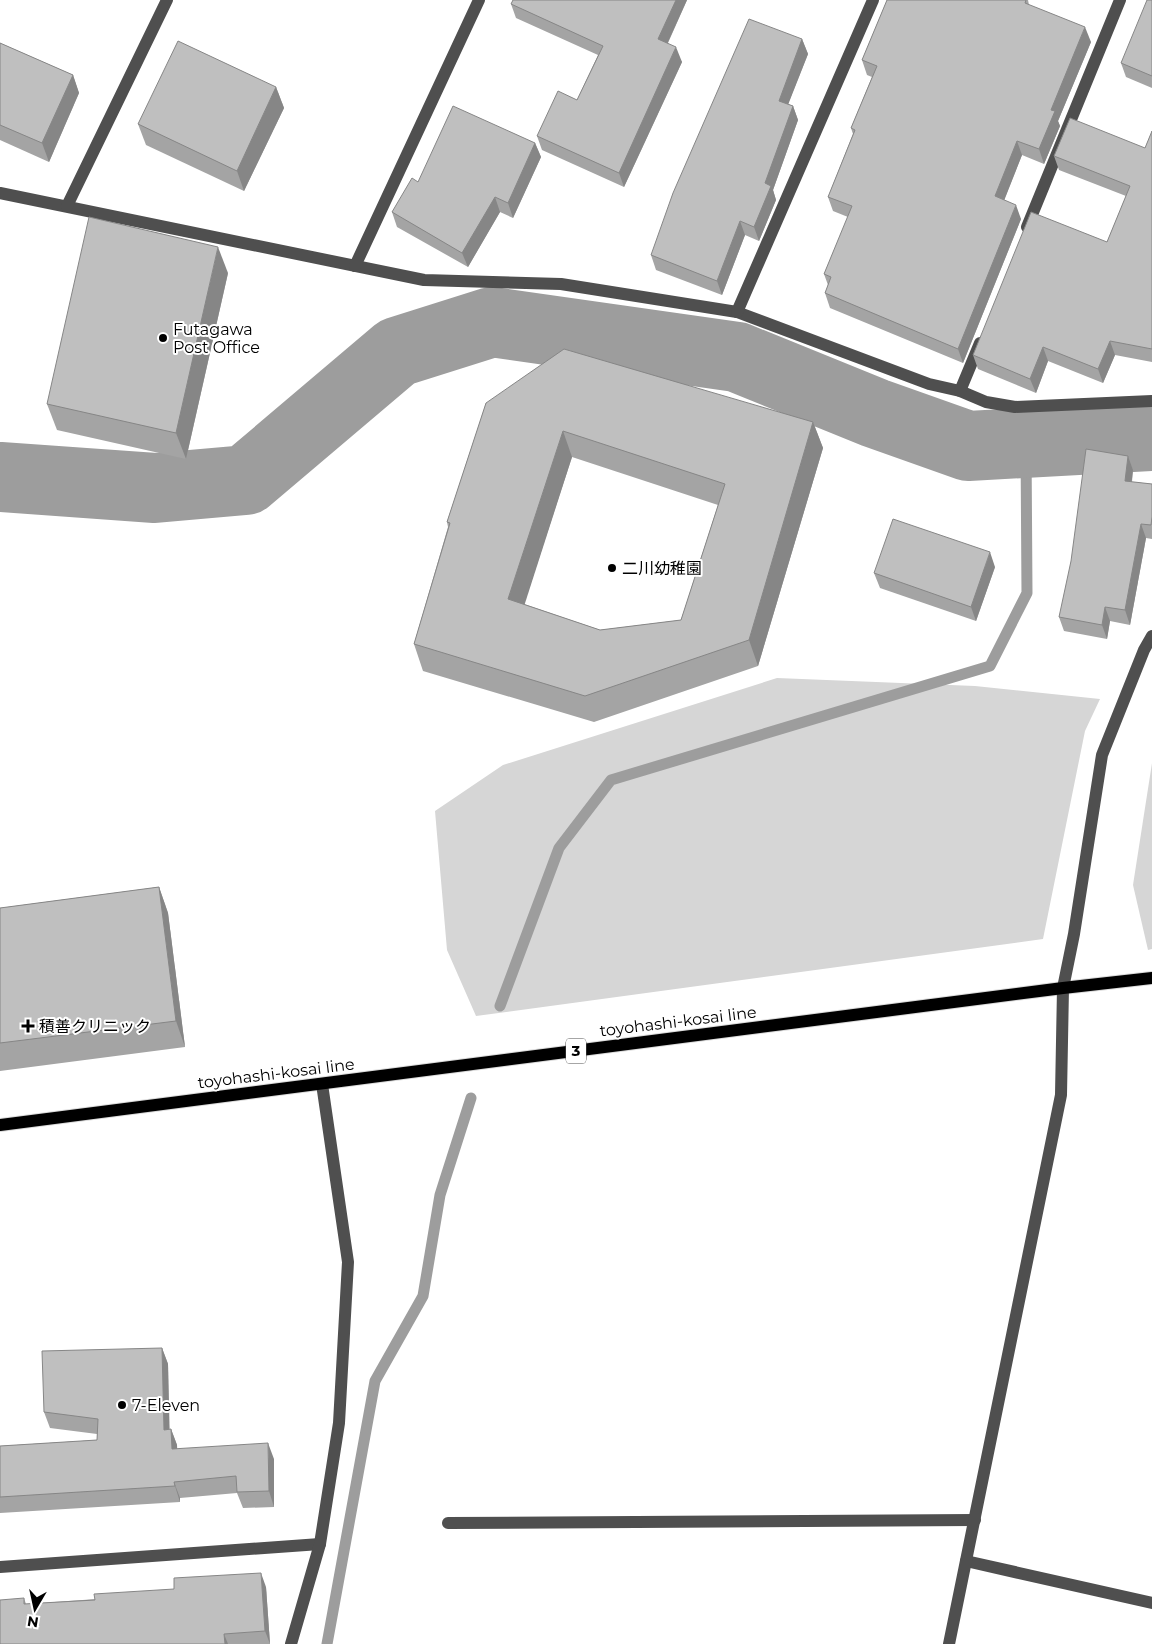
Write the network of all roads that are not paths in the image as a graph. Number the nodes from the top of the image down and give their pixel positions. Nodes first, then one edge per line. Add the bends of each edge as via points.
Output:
1 (167, 0) edge
2 (479, 0) edge
3 (873, 0) edge
4 (1120, 0) edge
5 (0, 192) edge
6 (67, 206) junction
7 (1024, 236) edge
8 (355, 266) junction
9 (738, 312) junction
10 (986, 327) edge
11 (960, 391) junction
12 (1152, 401) edge
13 (1152, 636) edge
14 (1152, 978) edge
15 (1062, 988) junction
16 (322, 1084) junction
17 (0, 1125) edge
18 (974, 1520) junction
19 (448, 1523) dead end
20 (320, 1544) junction
21 (966, 1561) junction
22 (0, 1567) edge
23 (1152, 1604) edge
24 (291, 1644) edge
25 (949, 1644) edge

1 - 6 street
2 - 8 street
3 - 9 street
4 - 7 street
5 - 6 street
6 - 8 street
8 - 9 street via 424,280 561,284
9 - 11 street via 929,384
10 - 11 street
11 - 12 street via 986,402 1015,407
13 - 15 street via 1102,755 1074,934
14 - 15 main road, toyohashi-kosai line / 3
15 - 16 main road, toyohashi-kosai line / 3
15 - 18 street via 1061,1095
16 - 17 main road, toyohashi-kosai line / 3
16 - 20 street via 348,1262 339,1423
18 - 19 street
18 - 21 street
20 - 22 street
20 - 24 street
21 - 23 street
21 - 25 street

